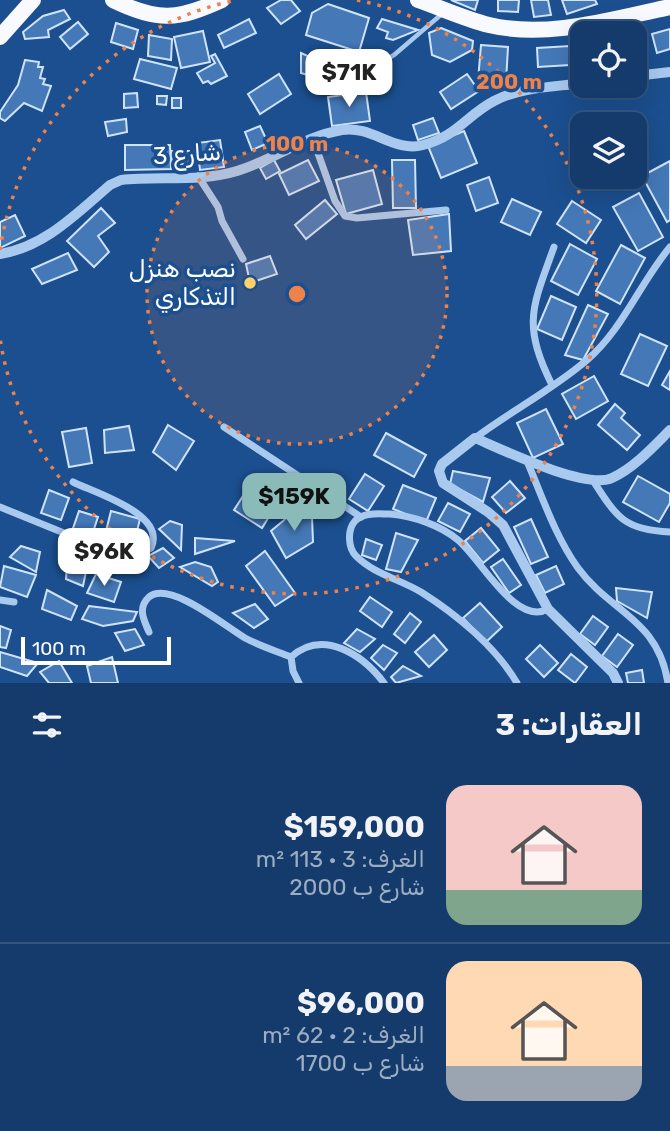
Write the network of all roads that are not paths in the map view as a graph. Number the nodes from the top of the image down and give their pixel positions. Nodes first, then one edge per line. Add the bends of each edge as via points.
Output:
1 (33, 0) edge
2 (113, 0) edge
3 (222, 0) edge
4 (418, 0) edge
5 (670, 7) edge
6 (446, 10) junction
7 (0, 37) edge
8 (670, 72) edge
9 (647, 75) edge
10 (355, 79) dead end
11 (570, 85) edge
12 (313, 139) junction
13 (198, 176) junction
14 (446, 210) dead end
15 (554, 247) dead end
16 (670, 247) edge
17 (0, 254) edge
18 (243, 259) dead end
19 (552, 385) junction
20 (225, 427) dead end
21 (670, 430) edge
22 (475, 438) junction
23 (526, 460) junction
24 (73, 482) dead end
25 (594, 482) junction
26 (0, 507) edge
27 (361, 517) junction
28 (670, 532) edge
29 (0, 600) edge
30 (14, 602) dead end
31 (548, 610) junction
32 (149, 632) dead end
33 (291, 657) junction
34 (299, 683) edge
35 (384, 683) edge
36 (517, 683) edge
37 (618, 683) edge
38 (668, 683) edge

1 - 7 highway
2 - 3 highway via 167,18 182,17
4 - 6 highway
5 - 6 highway via 549,29 490,25
6 - 10 lane via 394,55
8 - 9 street
11 - 12 street, شارع 3 via 509,94 488,104 451,136 414,148 362,130 341,130
12 - 13 street, شارع 3 via 237,171
12 - 14 street via 345,216
13 - 17 street, شارع 3 via 121,180 47,237
13 - 18 street
15 - 19 street via 531,315 536,349
16 - 19 street via 625,317 588,359
19 - 22 street
20 - 27 street
21 - 25 street via 621,473
22 - 23 street
22 - 31 street via 442,464 439,478 503,525
23 - 25 street
23 - 38 street via 578,567 640,623 660,650
24 - 26 street via 144,517 152,530 150,548 123,557
25 - 28 street via 623,521 642,530
27 - 31 street via 396,515 443,530 470,551 519,608 533,613
27 - 36 street via 349,535 356,556 459,621
29 - 30 street
31 - 37 street
32 - 33 street via 141,612 155,594 163,593 202,608 222,626 256,644
33 - 34 street
33 - 35 street via 309,646 338,646 373,668

